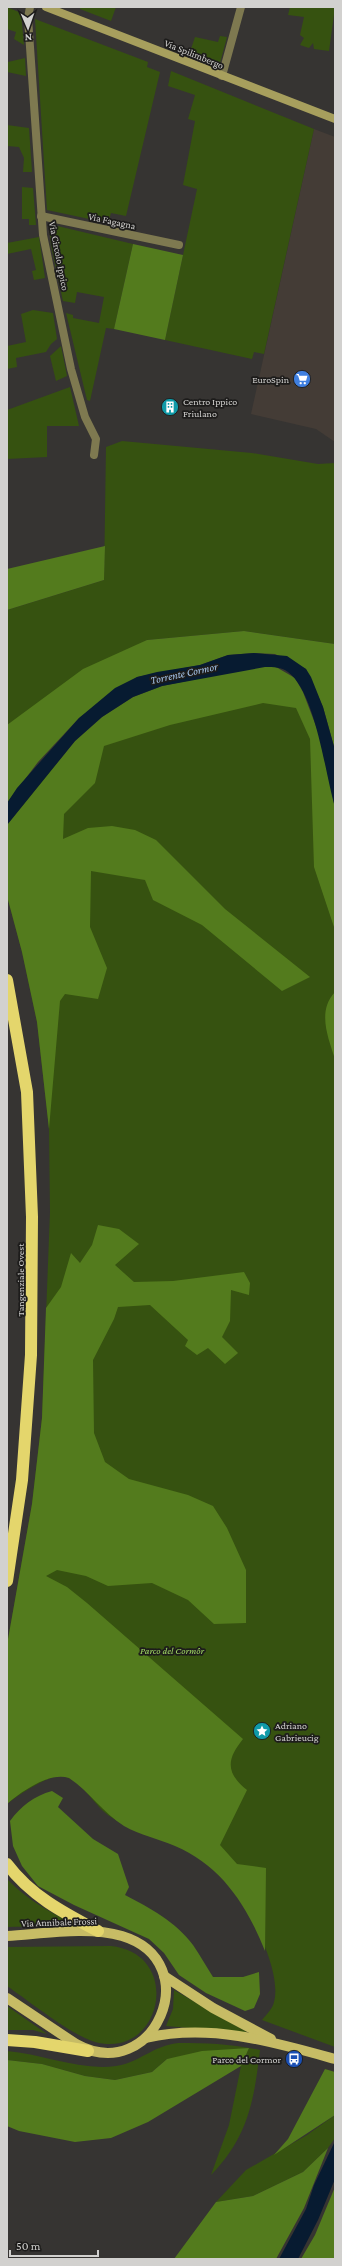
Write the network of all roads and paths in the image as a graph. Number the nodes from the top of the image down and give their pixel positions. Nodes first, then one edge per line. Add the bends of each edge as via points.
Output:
1 (30, 7) edge
2 (46, 7) edge
3 (241, 7) edge
4 (222, 76) junction
5 (335, 119) edge
6 (41, 216) junction
7 (179, 245) dead end
8 (94, 455) dead end
9 (7, 980) edge
10 (7, 1581) edge
11 (7, 1864) edge
12 (98, 1931) junction
13 (7, 1936) edge
14 (164, 1976) junction
15 (7, 1998) edge
16 (146, 2038) junction
17 (7, 2040) edge
18 (278, 2042) junction
19 (88, 2051) junction
20 (335, 2059) edge

1 - 6 street, Via Circolo Ippico via 28,11
2 - 4 main road, Via Spilimbergo
3 - 4 street
4 - 5 main road, Via Spilimbergo
6 - 7 street, Via Fagagna
6 - 8 street, Via Circolo Ippico via 71,369 85,417 96,439
9 - 10 highway, Tangenziale Ovest via 27,1092 32,1217 31,1355 22,1480
11 - 12 highway via 16,1877 40,1898
12 - 13 main road, Via Annibale Frossi
12 - 14 main road, Via Annibale Frossi via 122,1936 145,1948 156,1958
14 - 16 main road, Via Annibale Frossi via 165,2006 159,2022
14 - 18 main road, Via Annibale Frossi via 213,2008
15 - 19 main road, Via Annibale Frossi
16 - 18 main road, Via Annibale Frossi via 178,2033 203,2033
16 - 19 main road, Via Annibale Frossi via 120,2051
17 - 19 highway
18 - 20 main road, Via Annibale Frossi

